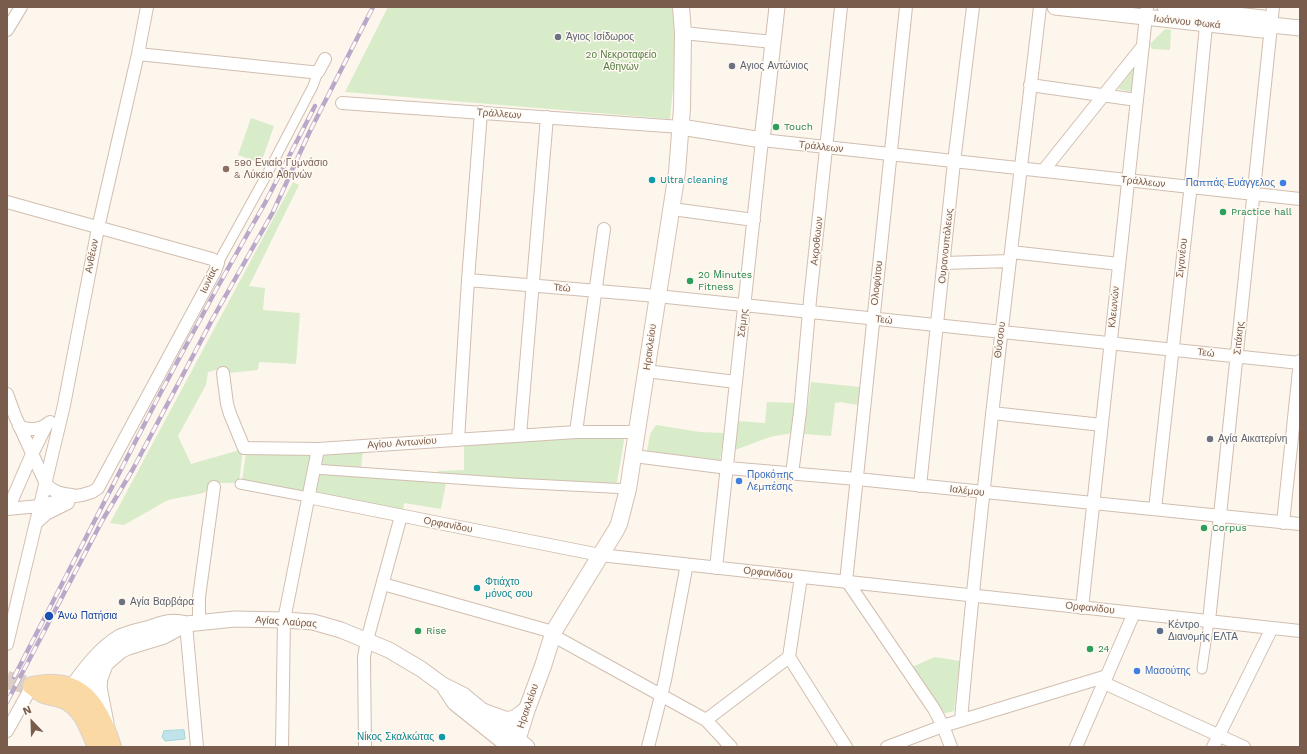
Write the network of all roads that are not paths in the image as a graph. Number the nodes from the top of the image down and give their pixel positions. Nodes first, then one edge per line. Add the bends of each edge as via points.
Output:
1 (21, 7) edge
2 (147, 7) edge
3 (681, 7) edge
4 (777, 7) edge
5 (841, 7) edge
6 (906, 7) edge
7 (973, 7) edge
8 (1040, 7) edge
9 (1055, 7) edge
10 (1165, 7) edge
11 (1273, 7) edge
12 (1147, 12) edge
13 (1207, 14) edge
14 (1271, 25) junction
15 (1300, 28) edge
16 (7, 30) edge
17 (684, 33) junction
18 (773, 42) junction
19 (1143, 46) junction
20 (138, 54) junction
21 (324, 59) dead end
22 (318, 72) junction
23 (1030, 85) junction
24 (1103, 95) junction
25 (1137, 100) junction
26 (342, 102) dead end
27 (481, 112) junction
28 (547, 117) junction
29 (681, 127) junction
30 (762, 140) junction
31 (827, 147) junction
32 (890, 154) junction
33 (954, 162) junction
34 (1020, 169) junction
35 (1043, 171) junction
36 (1128, 180) junction
37 (1190, 187) junction
38 (1254, 194) junction
39 (1300, 199) edge
40 (7, 202) edge
41 (672, 209) junction
42 (754, 220) junction
43 (98, 228) junction
44 (604, 229) dead end
45 (1010, 256) junction
46 (218, 263) junction
47 (944, 263) junction
48 (1119, 264) junction
49 (468, 280) junction
50 (533, 285) junction
51 (596, 291) junction
52 (657, 296) junction
53 (745, 305) junction
54 (809, 312) junction
55 (873, 318) junction
56 (938, 325) junction
57 (1001, 332) junction
58 (1110, 343) junction
59 (1172, 350) junction
60 (1237, 356) junction
61 (1300, 362) edge
62 (646, 371) junction
63 (223, 373) dead end
64 (736, 382) junction
65 (7, 394) edge
66 (64, 405) junction
67 (992, 413) junction
68 (14, 419) edge
69 (47, 424) junction
70 (1102, 425) junction
71 (576, 432) junction
72 (638, 432) junction
73 (520, 436) junction
74 (458, 440) junction
75 (318, 448) junction
76 (32, 454) junction
77 (634, 456) junction
78 (728, 468) junction
79 (314, 469) junction
80 (792, 474) junction
81 (857, 479) junction
82 (46, 484) junction
83 (240, 484) dead end
84 (920, 486) junction
85 (214, 487) dead end
86 (628, 489) junction
87 (983, 492) junction
88 (74, 496) junction
89 (308, 497) junction
90 (9, 504) edge
91 (1093, 504) junction
92 (40, 506) junction
93 (1155, 509) junction
94 (401, 516) junction
95 (1221, 516) junction
96 (36, 523) junction
97 (1283, 523) junction
98 (1300, 524) edge
99 (600, 555) junction
100 (688, 565) junction
101 (716, 568) junction
102 (800, 577) junction
103 (846, 582) junction
104 (383, 584) junction
105 (972, 596) junction
106 (1082, 608) junction
107 (1134, 613) junction
108 (284, 620) junction
109 (1209, 621) junction
110 (193, 623) junction
111 (1272, 628) junction
112 (1300, 631) edge
113 (552, 635) junction
114 (367, 640) junction
115 (7, 644) edge
116 (789, 657) junction
117 (105, 664) junction
118 (543, 666) junction
119 (1202, 669) dead end
120 (1105, 679) junction
121 (443, 685) junction
122 (32, 686) joint
123 (72, 695) junction
124 (661, 696) junction
125 (527, 709) junction
126 (484, 712) junction
127 (706, 720) junction
128 (961, 720) junction
129 (943, 726) junction
130 (7, 731) edge
131 (1219, 735) junction
132 (110, 740) edge
133 (520, 745) edge
134 (97, 747) edge
135 (197, 747) edge
136 (282, 747) edge
137 (365, 747) edge
138 (648, 747) edge
139 (731, 747) edge
140 (846, 747) edge
141 (887, 747) edge
142 (951, 747) edge
143 (1076, 747) edge
144 (1213, 747) edge
145 (1244, 747) edge

1 - 16 street
2 - 20 street, Ανθέων
3 - 17 main road, Ηρακλείου
4 - 18 street, Σάμης
5 - 31 street, Ακροθωων
6 - 32 street, Ολοφύτου
7 - 33 street, Ουρανουπόλεως
8 - 23 street, Θύσσου
9 - 12 street, Ιωάννου Φωκά
10 - 13 street, Ιωάννου Φωκά
11 - 14 street, Σιτάκης
12 - 13 street, Ιωάννου Φωκά
12 - 19 street, Κλεωνών
13 - 14 street, Ιωάννου Φωκά via 1263,18
13 - 37 street, Σιγανέου
14 - 15 street, Ιωάννου Φωκά
14 - 38 street, Σιτάκης
17 - 18 street
17 - 29 main road, Ηρακλείου
18 - 30 street, Σάμης
19 - 24 street
19 - 25 street, Κλεωνών
20 - 22 street
20 - 43 street, Ανθέων
21 - 22 street
22 - 46 street, Ιωνίας via 266,176
23 - 24 street
23 - 34 street, Θύσσου
24 - 25 street
24 - 35 street
25 - 36 street, Κλεωνών
26 - 27 street, Τράλλεων
27 - 28 street, Τράλλεων
27 - 49 street
28 - 29 street, Τράλλεων
28 - 50 street
29 - 30 street, Τράλλεων
29 - 41 main road, Ηρακλείου
30 - 31 street, Τράλλεων
30 - 42 street, Σάμης
31 - 32 street, Τράλλεων
31 - 54 street, Ακροθωων
32 - 33 street, Τράλλεων
32 - 55 street, Ολοφύτου
33 - 34 street, Τράλλεων
33 - 47 street, Ουρανουπόλεως
34 - 35 street, Τράλλεων
34 - 45 street, Θύσσου
35 - 36 street, Τράλλεων
36 - 37 street, Τράλλεων
36 - 48 street, Κλεωνών
37 - 38 street, Τράλλεων
37 - 59 street, Σιγανέου
38 - 39 street, Τράλλεων
38 - 60 street, Σιτάκης
40 - 43 street
41 - 42 street
41 - 52 main road, Ηρακλείου
42 - 53 street, Σάμης
43 - 46 street via 212,259
43 - 66 street, Ανθέων
44 - 51 street
45 - 47 street
45 - 48 street
45 - 57 street, Θύσσου
46 - 88 street, Ιωνίας via 98,488
47 - 56 street, Ουρανουπόλεως
48 - 58 street, Κλεωνών
49 - 50 street, Τεώ
49 - 74 street
50 - 51 street, Τεώ
50 - 73 street
51 - 52 street, Τεώ
51 - 71 street
52 - 53 street, Τεώ
52 - 62 main road, Ηρακλείου
53 - 54 street, Τεώ
53 - 64 street, Σάμης
54 - 55 street, Τεώ
54 - 80 street, Ακροθωων
55 - 56 street, Τεώ
55 - 81 street, Ολοφύτου
56 - 57 street, Τεώ
56 - 84 street, Ουρανουπόλεως
57 - 58 street, Τεώ
57 - 67 street, Θύσσου
58 - 59 street, Τεώ
58 - 70 street, Κλεωνών
59 - 60 street, Τεώ
59 - 93 street, Σιγανέου
60 - 61 street, Τεώ
60 - 95 street, Σιτάκης
61 - 97 street
62 - 64 street
62 - 72 main road, Ηρακλείου
63 - 75 street, Αγίου Αντωνίου via 227,404 244,448
64 - 78 street, Σάμης
65 - 68 street
66 - 69 street
66 - 82 street, Ανθέων
67 - 70 street
67 - 87 street, Θύσσου
68 - 69 street via 30,429
68 - 76 street
69 - 76 street
70 - 91 street, Κλεωνών
71 - 72 street, Αγίου Αντωνίου
71 - 73 street, Αγίου Αντωνίου
72 - 77 main road, Ηρακλείου
73 - 74 street, Αγίου Αντωνίου
74 - 75 street, Αγίου Αντωνίου
75 - 79 street
76 - 82 street
76 - 90 street
77 - 78 street, Ιαλέμου
77 - 86 main road, Ηρακλείου
78 - 80 street, Ιαλέμου
78 - 101 street, Σάμης
79 - 86 street
79 - 89 street
80 - 81 street, Ιαλέμου
81 - 84 street, Ιαλέμου
81 - 103 street, Ολοφύτου
82 - 88 street via 51,490
82 - 92 street, Ανθέων
83 - 89 street, Ορφανίδου
84 - 87 street, Ιαλέμου
85 - 110 street
86 - 99 main road, Ηρακλείου via 619,524
87 - 91 street, Ιαλέμου
87 - 105 street, Θύσσου
88 - 92 street
88 - 96 street via 68,503 46,514
89 - 94 street, Ορφανίδου
89 - 108 street
90 - 92 street
91 - 93 street, Ιαλέμου
91 - 106 street, Κλεωνών
92 - 96 street
93 - 95 street, Ιαλέμου
94 - 99 street, Ορφανίδου
94 - 104 street
95 - 97 street, Ιαλέμου
95 - 109 street, Σιτάκης
96 - 115 street
97 - 98 street, Ιαλέμου
99 - 100 street, Ορφανίδου
99 - 113 main road, Ηρακλείου
100 - 101 street, Ορφανίδου
100 - 124 street
101 - 102 street, Ορφανίδου
102 - 103 street, Ορφανίδου
102 - 116 street
103 - 105 street, Ορφανίδου
103 - 129 street via 934,709
104 - 113 street via 540,628
104 - 114 street
105 - 106 street, Ορφανίδου
105 - 128 street, Θύσσου
106 - 107 street, Ορφανίδου
107 - 109 street, Ορφανίδου
107 - 120 street
108 - 110 street, Αγίας Λαύρας via 235,619
108 - 114 street, Αγίας Λαύρας via 313,622
108 - 136 street
109 - 111 street, Ορφανίδου
109 - 119 street, Σιτάκης
110 - 117 street, Αγίας Λαύρας via 164,636 123,649
110 - 123 street, Αγίας Λαύρας via 175,621 115,640 97,656
110 - 135 street
111 - 112 street, Ορφανίδου
111 - 131 street
113 - 118 main road, Ηρακλείου
113 - 124 street
114 - 121 street, Αγίας Λαύρας via 389,650
114 - 137 street via 364,657
116 - 127 street
116 - 140 street
117 - 123 street, Αγίας Λαύρας
117 - 132 street via 100,687
118 - 125 main road, Ηρακλείου
118 - 133 main road, Ηρακλείου via 539,690
120 - 128 street
120 - 131 street
120 - 143 street
121 - 126 street, Αγίας Λαύρας
121 - 133 street, Αγίας Λαύρας via 455,703
122 - 123 main road via 42,683
122 - 130 street
123 - 132 main road via 93,704
123 - 134 main road
124 - 127 street
124 - 138 street
125 - 126 main road via 510,720
125 - 133 main road, Ηρακλείου
126 - 133 street, Αγίας Λαύρας
127 - 139 street
128 - 129 street
129 - 141 street
129 - 142 street
131 - 144 street
131 - 145 street

